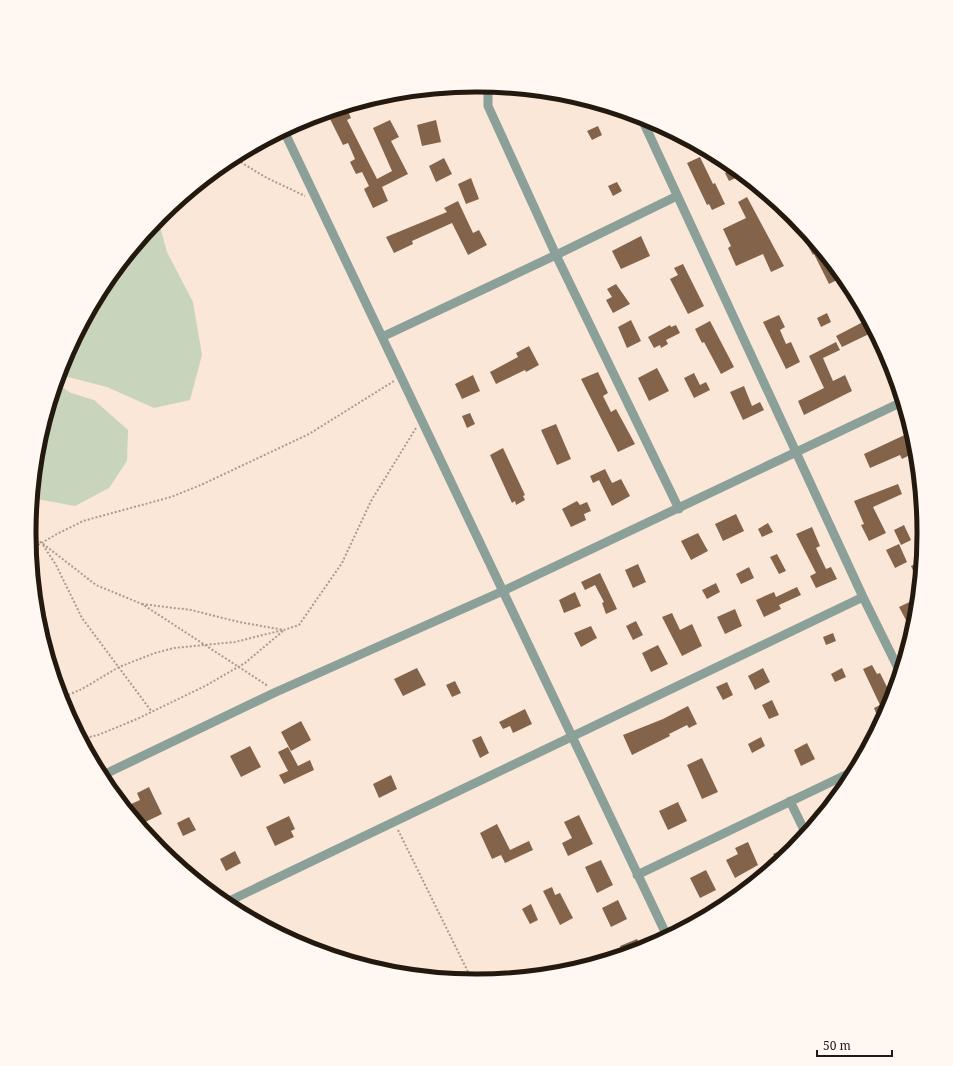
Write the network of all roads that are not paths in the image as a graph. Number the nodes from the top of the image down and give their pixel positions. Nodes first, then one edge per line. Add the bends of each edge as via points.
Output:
1 (488, 92) edge
2 (645, 126) edge
3 (286, 136) edge
4 (677, 196) junction
5 (556, 255) junction
6 (382, 337) junction
7 (898, 404) edge
8 (797, 452) junction
9 (679, 509) junction
10 (503, 591) junction
11 (863, 597) junction
12 (897, 665) edge
13 (573, 736) junction
14 (107, 773) edge
15 (845, 775) edge
16 (790, 801) junction
17 (803, 828) edge
18 (637, 874) junction
19 (233, 899) edge
20 (665, 931) edge

1 - 5 street via 488,106
2 - 4 street
3 - 6 street
4 - 5 street
4 - 8 street
5 - 6 street
5 - 9 street
6 - 10 street
7 - 8 street
8 - 9 street
8 - 11 street
9 - 10 street
10 - 13 street
10 - 14 street via 276,692
11 - 12 street
11 - 13 street
13 - 18 street
13 - 19 street
15 - 16 street
16 - 17 street
16 - 18 street
18 - 20 street

